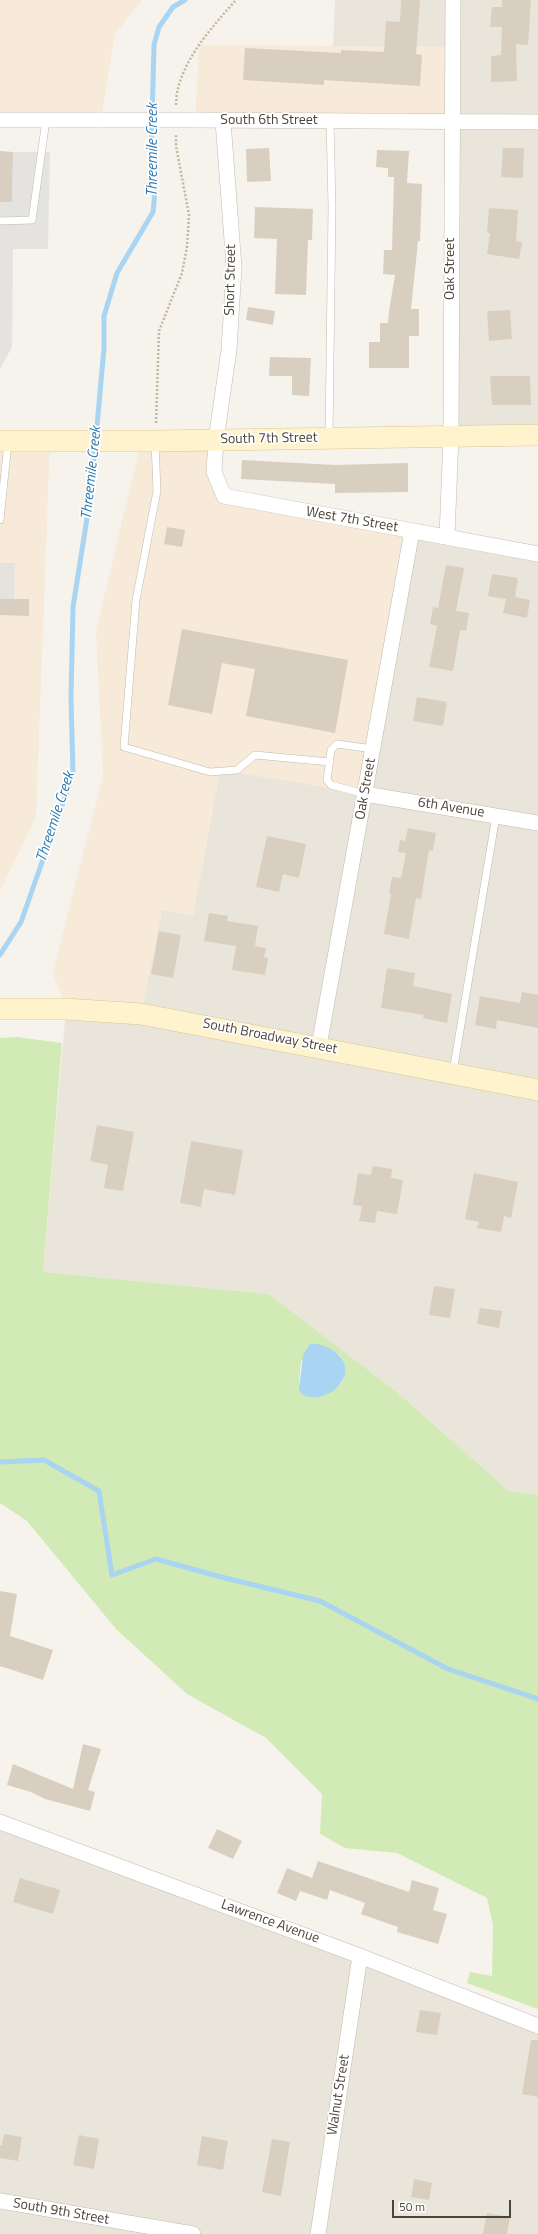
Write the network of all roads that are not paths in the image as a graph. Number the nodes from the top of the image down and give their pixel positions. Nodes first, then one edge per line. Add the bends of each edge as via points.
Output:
1 (453, 0) edge
2 (0, 120) edge
3 (46, 120) junction
4 (224, 121) junction
5 (330, 121) junction
6 (451, 122) junction
7 (538, 122) edge
8 (0, 221) edge
9 (451, 436) junction
10 (538, 436) edge
11 (329, 438) junction
12 (216, 440) junction
13 (11, 441) edge
14 (148, 441) junction
15 (0, 520) edge
16 (412, 531) junction
17 (447, 537) junction
18 (538, 554) edge
19 (373, 748) junction
20 (330, 762) junction
21 (364, 794) junction
22 (496, 816) junction
23 (538, 823) edge
24 (0, 1009) edge
25 (319, 1046) junction
26 (453, 1073) junction
27 (538, 1090) edge
28 (0, 1822) edge
29 (360, 1956) junction
30 (538, 2026) edge
31 (0, 2201) edge
32 (193, 2234) edge
33 (318, 2234) edge

1 - 6 street, Oak Street
2 - 3 street, South 6th Street
3 - 4 street, South 6th Street, bridge
3 - 8 lane via 32,220
4 - 5 street, South 6th Street
4 - 12 street, Short Street via 234,267 229,350
5 - 6 street, South 6th Street
5 - 11 lane via 332,207
6 - 7 street, South 6th Street
6 - 9 street, Oak Street
9 - 10 street, South 7th Street
9 - 11 street, South 7th Street
9 - 17 street, Oak Street
11 - 12 street, South 7th Street
12 - 14 street, South 7th Street
12 - 16 street, West 7th Street via 214,472 224,496
13 - 14 street, South 7th Street
13 - 15 lane
14 - 20 lane via 157,491 136,600 124,746 210,772 237,770 255,755
16 - 17 street, West 7th Street
16 - 19 street, Oak Street
17 - 18 street, West 7th Street
19 - 20 lane via 337,744 331,750
19 - 21 street, Oak Street
20 - 21 lane via 327,780 331,785
21 - 22 street, 6th Avenue
21 - 25 street, Oak Street
22 - 23 street, 6th Avenue
22 - 26 lane
24 - 25 street, South Broadway Street via 66,1008 141,1014
25 - 26 street, South Broadway Street
26 - 27 street, South Broadway Street
28 - 29 street, Lawrence Avenue
29 - 30 street, Lawrence Avenue
29 - 33 street, Walnut Street
31 - 32 street, South 9th Street

